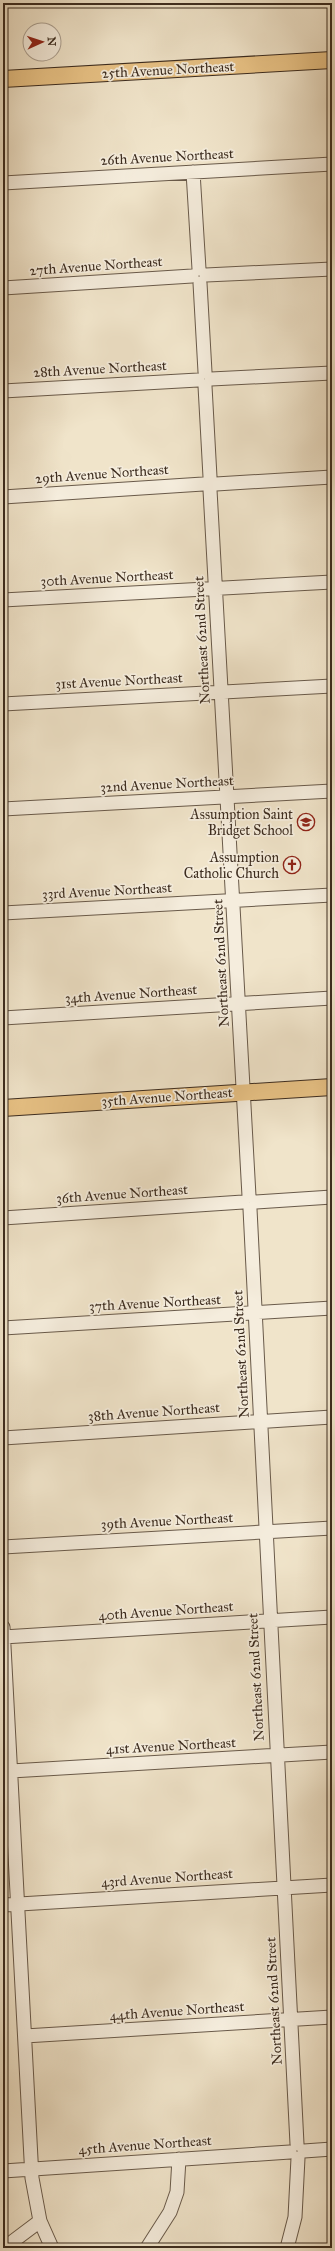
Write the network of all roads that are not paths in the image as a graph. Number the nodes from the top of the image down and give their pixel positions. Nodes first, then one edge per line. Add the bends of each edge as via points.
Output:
1 (332, 60) edge
2 (3, 79) edge
3 (332, 164) edge
4 (193, 172) junction
5 (3, 183) edge
6 (332, 269) edge
7 (199, 276) junction
8 (3, 288) edge
9 (332, 373) edge
10 (205, 379) junction
11 (3, 391) edge
12 (332, 477) edge
13 (210, 484) junction
14 (3, 497) edge
15 (332, 582) edge
16 (216, 588) junction
17 (3, 600) edge
18 (332, 686) edge
19 (221, 692) junction
20 (3, 704) edge
21 (332, 791) edge
22 (227, 796) junction
23 (3, 809) edge
24 (332, 895) edge
25 (234, 901) junction
26 (3, 913) edge
27 (332, 998) edge
28 (239, 1003) junction
29 (3, 1018) edge
30 (332, 1087) edge
31 (245, 1092) junction
32 (3, 1108) edge
33 (332, 1197) edge
34 (249, 1202) junction
35 (3, 1218) edge
36 (332, 1308) edge
37 (254, 1313) junction
38 (3, 1328) edge
39 (332, 1417) edge
40 (260, 1422) junction
41 (3, 1438) edge
42 (332, 1528) edge
43 (265, 1532) junction
44 (3, 1547) edge
45 (332, 1617) edge
46 (269, 1621) junction
47 (3, 1627) edge
48 (3, 1637) edge
49 (332, 1752) edge
50 (276, 1756) junction
51 (11, 1772) junction
52 (332, 1885) edge
53 (284, 1888) junction
54 (3, 1904) edge
55 (18, 1904) junction
56 (332, 2017) edge
57 (291, 2020) junction
58 (25, 2036) junction
59 (332, 2150) edge
60 (297, 2151) junction
61 (179, 2159) junction
62 (31, 2169) junction
63 (3, 2170) edge
64 (40, 2221) junction
65 (4, 2248) edge
66 (52, 2248) edge
67 (147, 2248) edge
68 (287, 2248) edge

1 - 2 main road, 25th Avenue Northeast
3 - 4 street, 26th Avenue Northeast
4 - 5 street, 26th Avenue Northeast
4 - 7 street, Northeast 62nd Street
6 - 7 street, 27th Avenue Northeast
7 - 8 street, 27th Avenue Northeast
7 - 10 street, Northeast 62nd Street
9 - 10 street, 28th Avenue Northeast
10 - 11 street, 28th Avenue Northeast
10 - 13 street, Northeast 62nd Street
12 - 13 street, 29th Avenue Northeast
13 - 14 street, 29th Avenue Northeast
13 - 16 street, Northeast 62nd Street
15 - 16 street, 30th Avenue Northeast
16 - 17 street, 30th Avenue Northeast
16 - 19 street, Northeast 62nd Street
18 - 19 street, 31st Avenue Northeast
19 - 20 street, 31st Avenue Northeast
19 - 22 street, Northeast 62nd Street
21 - 22 street, 32nd Avenue Northeast
22 - 23 street, 32nd Avenue Northeast
22 - 25 street, Northeast 62nd Street
24 - 25 street, 33rd Avenue Northeast
25 - 26 street, 33rd Avenue Northeast
25 - 28 street, Northeast 62nd Street
27 - 28 street, 34th Avenue Northeast
28 - 29 street, 34th Avenue Northeast
28 - 31 street, Northeast 62nd Street
30 - 31 main road, 35th Avenue Northeast
31 - 32 main road, 35th Avenue Northeast
31 - 34 street, Northeast 62nd Street
33 - 34 street, 36th Avenue Northeast
34 - 35 street, 36th Avenue Northeast
34 - 37 street, Northeast 62nd Street
36 - 37 street, 37th Avenue Northeast
37 - 38 street, 37th Avenue Northeast
37 - 40 street, Northeast 62nd Street
39 - 40 street, 38th Avenue Northeast
40 - 41 street, 38th Avenue Northeast
40 - 43 street, Northeast 62nd Street
42 - 43 street, 39th Avenue Northeast
43 - 44 street, 39th Avenue Northeast
43 - 46 street, Northeast 62nd Street
45 - 46 street, 40th Avenue Northeast
46 - 48 street, 40th Avenue Northeast
46 - 50 street, Northeast 62nd Street
47 - 48 street
48 - 51 street
49 - 50 street, 41st Avenue Northeast
50 - 51 street, 41st Avenue Northeast
50 - 53 street, Northeast 62nd Street
51 - 55 street
52 - 53 street, 43rd Avenue Northeast
53 - 55 street, 43rd Avenue Northeast
53 - 57 street, Northeast 62nd Street
54 - 55 street, 43rd Avenue Northeast
55 - 58 street
56 - 57 street, 44th Avenue Northeast
57 - 58 street, 44th Avenue Northeast
57 - 60 street, Northeast 62nd Street
58 - 62 street
59 - 60 street, 45th Avenue Northeast
60 - 61 street, 45th Avenue Northeast
60 - 68 street, Northeast 62nd Street via 295,2216
61 - 62 street, 45th Avenue Northeast
61 - 67 street via 177,2192 158,2232
62 - 63 street, 45th Avenue Northeast
62 - 64 street
64 - 65 street
64 - 66 street

